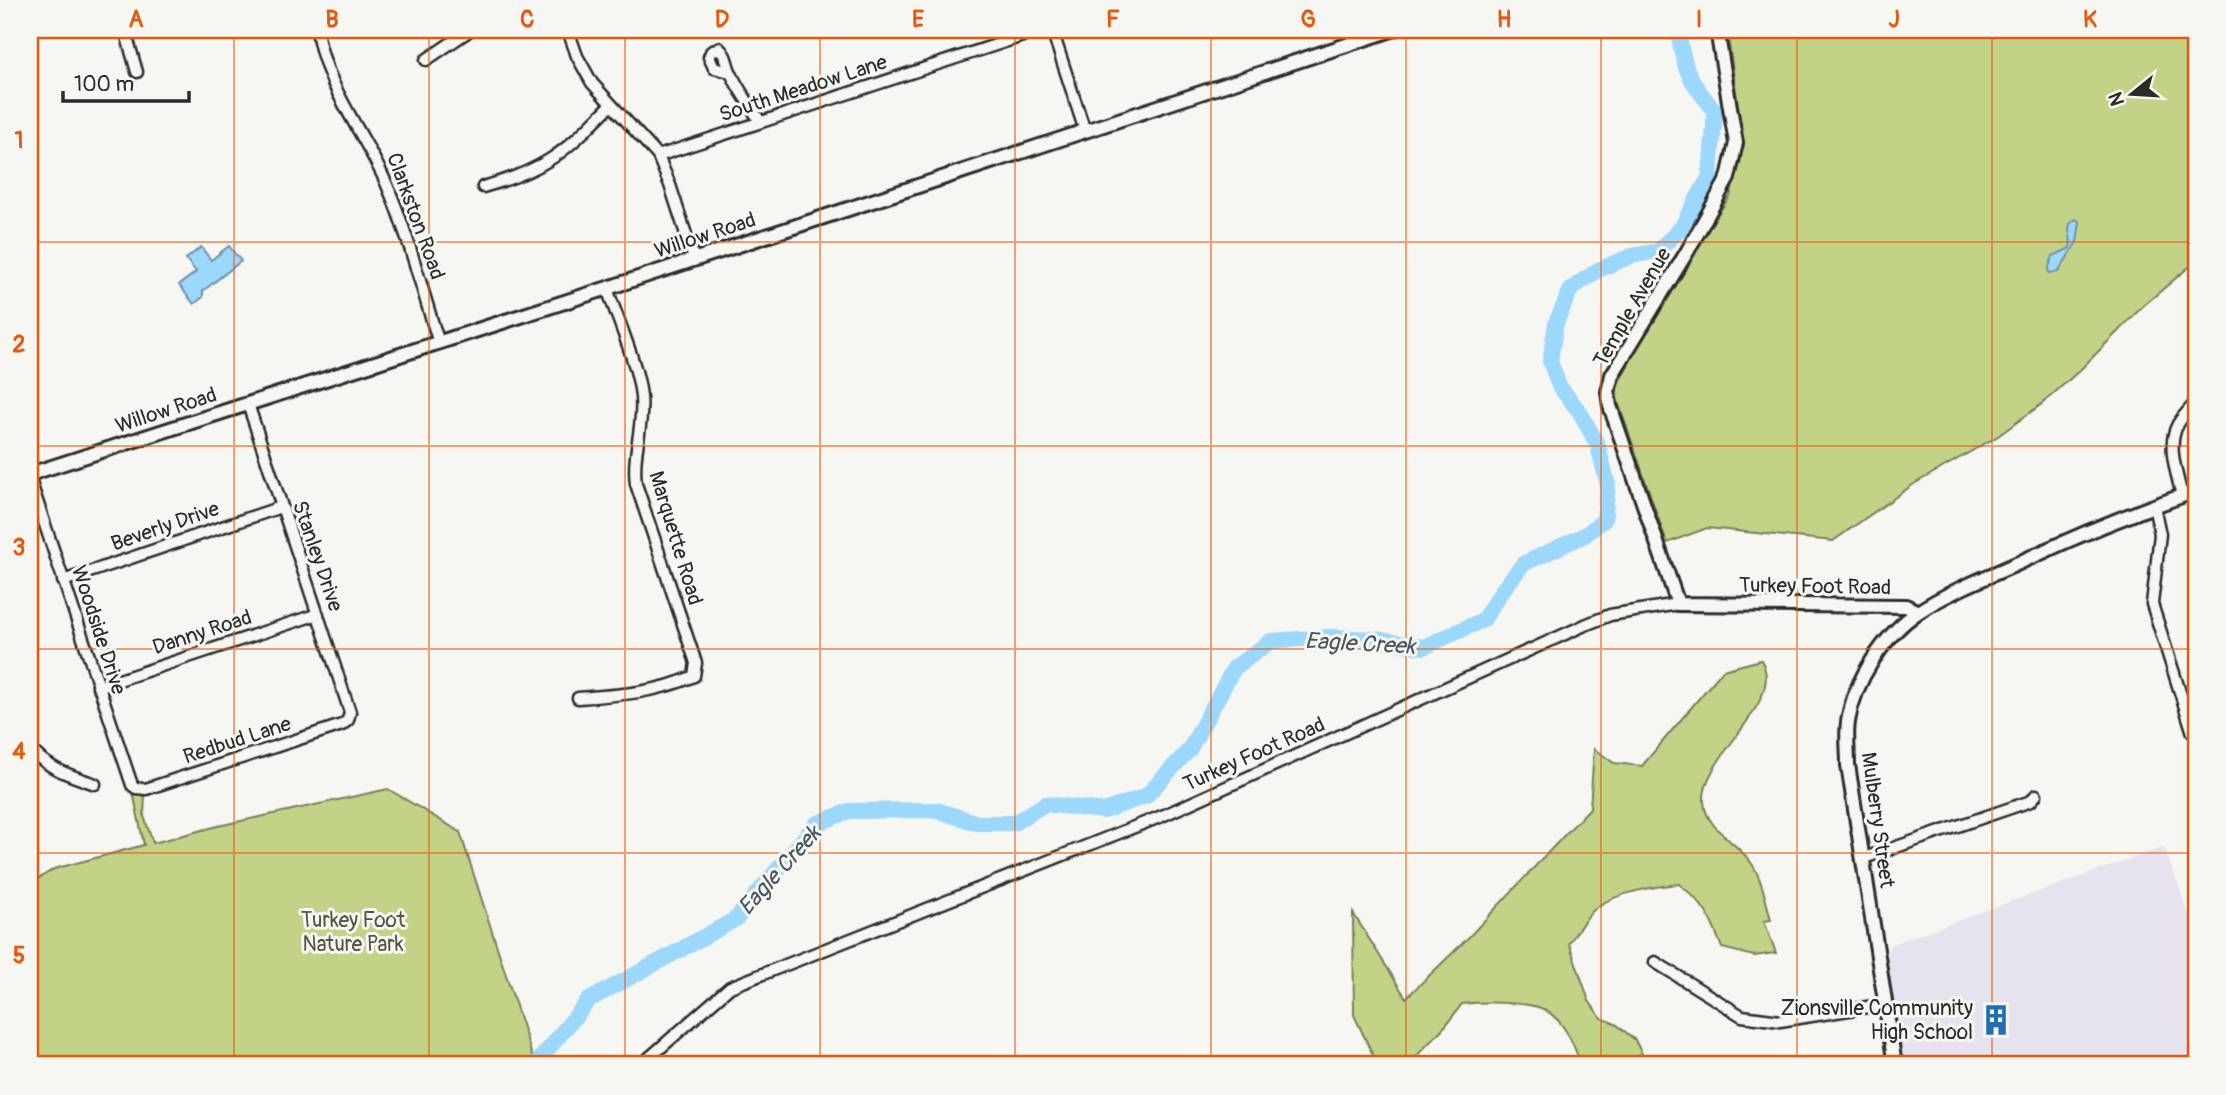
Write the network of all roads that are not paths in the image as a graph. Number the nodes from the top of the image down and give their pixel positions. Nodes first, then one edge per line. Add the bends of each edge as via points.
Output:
1 (125, 30) edge
2 (317, 30) edge
3 (470, 30) edge
4 (568, 30) edge
5 (1041, 30) edge
6 (1052, 30) edge
7 (1392, 30) edge
8 (1717, 30) edge
9 (426, 60) dead end
10 (136, 72) dead end
11 (730, 72) dead end
12 (611, 105) junction
13 (760, 122) junction
14 (1085, 131) junction
15 (658, 156) junction
16 (483, 187) dead end
17 (694, 259) junction
18 (607, 288) junction
19 (439, 343) junction
20 (2196, 402) edge
21 (248, 404) junction
22 (30, 474) edge
23 (30, 480) edge
24 (2196, 491) edge
25 (2182, 496) junction
26 (2154, 506) junction
27 (281, 507) junction
28 (63, 581) junction
29 (1678, 604) junction
30 (1918, 612) junction
31 (318, 614) junction
32 (98, 687) junction
33 (578, 698) dead end
34 (348, 720) joint
35 (2193, 733) dead end
36 (30, 748) edge
37 (95, 784) dead end
38 (136, 788) joint
39 (2036, 795) dead end
40 (1864, 858) junction
41 (1655, 962) dead end
42 (1886, 1004) junction
43 (641, 1065) edge
44 (1895, 1065) edge

1 - 10 street
2 - 19 street, Clarkston Road via 329,78 373,155 397,211
3 - 9 street
4 - 12 street via 584,70
5 - 13 street, South Meadow Lane
6 - 14 street
7 - 14 street, Willow Road
8 - 29 street, Temple Avenue via 1736,143 1728,178 1612,375 1608,392
11 - 13 street
12 - 15 street
12 - 16 street via 548,161
13 - 15 street, South Meadow Lane
14 - 17 street, Willow Road
15 - 17 street
17 - 18 street, Willow Road
18 - 19 street, Willow Road
18 - 33 street, Marquette Road via 640,387 636,484 696,663 694,676 673,685
19 - 21 street, Willow Road
20 - 25 street via 2173,437
21 - 22 street, Willow Road
21 - 27 street, Stanley Drive
23 - 28 street, Woodside Drive
24 - 25 street, Mulberry Street
25 - 26 street, Mulberry Street
26 - 30 street, Mulberry Street via 2067,540
26 - 35 street via 2160,534 2152,604
27 - 28 street, Beverly Drive
27 - 31 street, Stanley Drive
28 - 32 street, Woodside Drive
29 - 30 street, Turkey Foot Road via 1906,607
29 - 43 street, Turkey Foot Road via 1610,615 1585,625 1163,816 730,987
30 - 40 street, Mulberry Street via 1878,654 1860,685 1848,721 1848,765
31 - 32 street, Danny Road
31 - 34 street, Stanley Drive via 350,712
32 - 38 street, Woodside Drive via 128,780
34 - 38 street, Redbud Lane via 212,769
36 - 37 street via 54,769
39 - 40 street via 2031,802
40 - 42 street, Mulberry Street
41 - 42 street via 1742,1016 1764,1020
42 - 44 street, Mulberry Street

